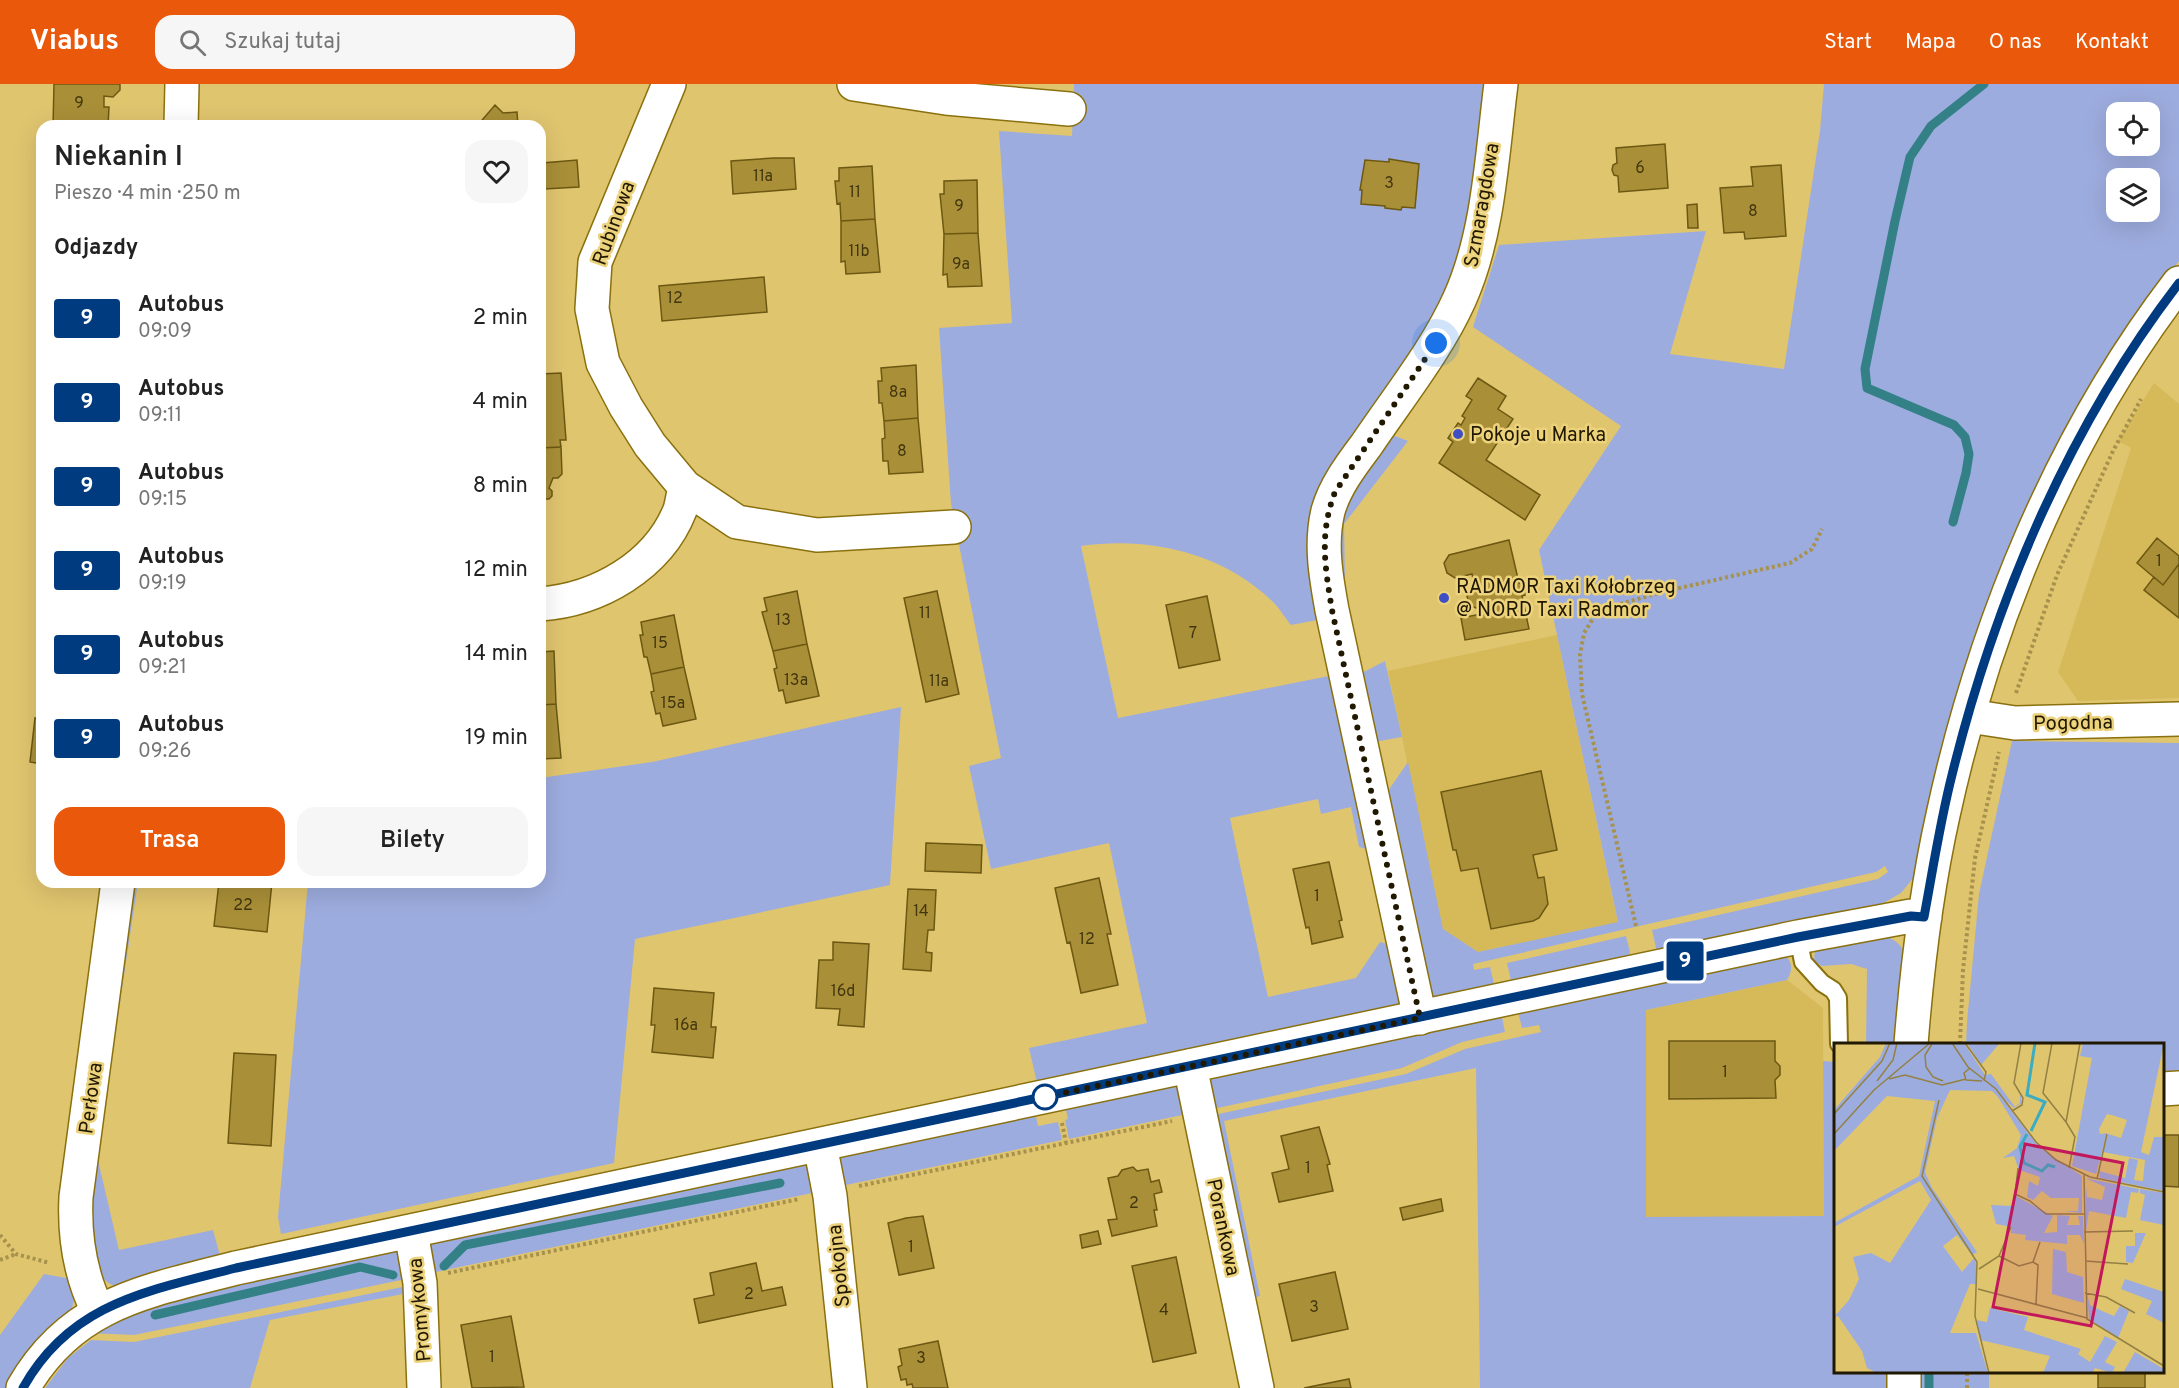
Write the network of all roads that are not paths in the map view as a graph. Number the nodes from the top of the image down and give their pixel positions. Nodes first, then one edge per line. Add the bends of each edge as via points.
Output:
1 (182, 84) edge
2 (669, 84) edge
3 (854, 84) edge
4 (1501, 84) edge
5 (1069, 109) dead end
6 (181, 120) edge
7 (2179, 283) edge
8 (685, 487) junction
9 (954, 527) dead end
10 (546, 603) edge
11 (1969, 714) junction
12 (2179, 719) edge
13 (117, 888) edge
14 (1924, 917) junction
15 (1798, 937) junction
16 (1420, 1018) junction
17 (1839, 1043) edge
18 (1911, 1043) edge
19 (1190, 1066) junction
20 (2179, 1088) edge
21 (2164, 1089) edge
22 (820, 1145) junction
23 (411, 1232) junction
24 (98, 1311) junction
25 (23, 1388) edge
26 (424, 1388) edge
27 (850, 1388) edge
28 (1257, 1388) edge

1 - 6 street
2 - 8 street, Rubinowa via 595,262 592,309 603,363 650,445
3 - 5 street via 946,98
4 - 16 street, Szmaragdowa via 1483,223 1461,297 1446,328 1345,476 1329,509 1323,548 1332,610
7 - 11 street via 2122,365 2072,453 2007,600
8 - 9 street, Rubinowa via 736,522 817,535
8 - 10 street via 680,510 669,529 634,569 579,598
11 - 12 street, Pogodna via 2006,723
11 - 14 street via 1942,817
13 - 24 street, Perłowa via 76,1197 80,1263
14 - 15 street via 1911,916
14 - 18 street
15 - 16 street
15 - 17 lane via 1803,962 1838,998
16 - 19 street
19 - 22 street
19 - 28 street, Porankowa
20 - 21 street
22 - 23 street
22 - 27 street, Spokojna via 830,1196
23 - 24 street via 224,1271 144,1292
23 - 26 street, Promykowa via 420,1283
24 - 25 street via 65,1333

